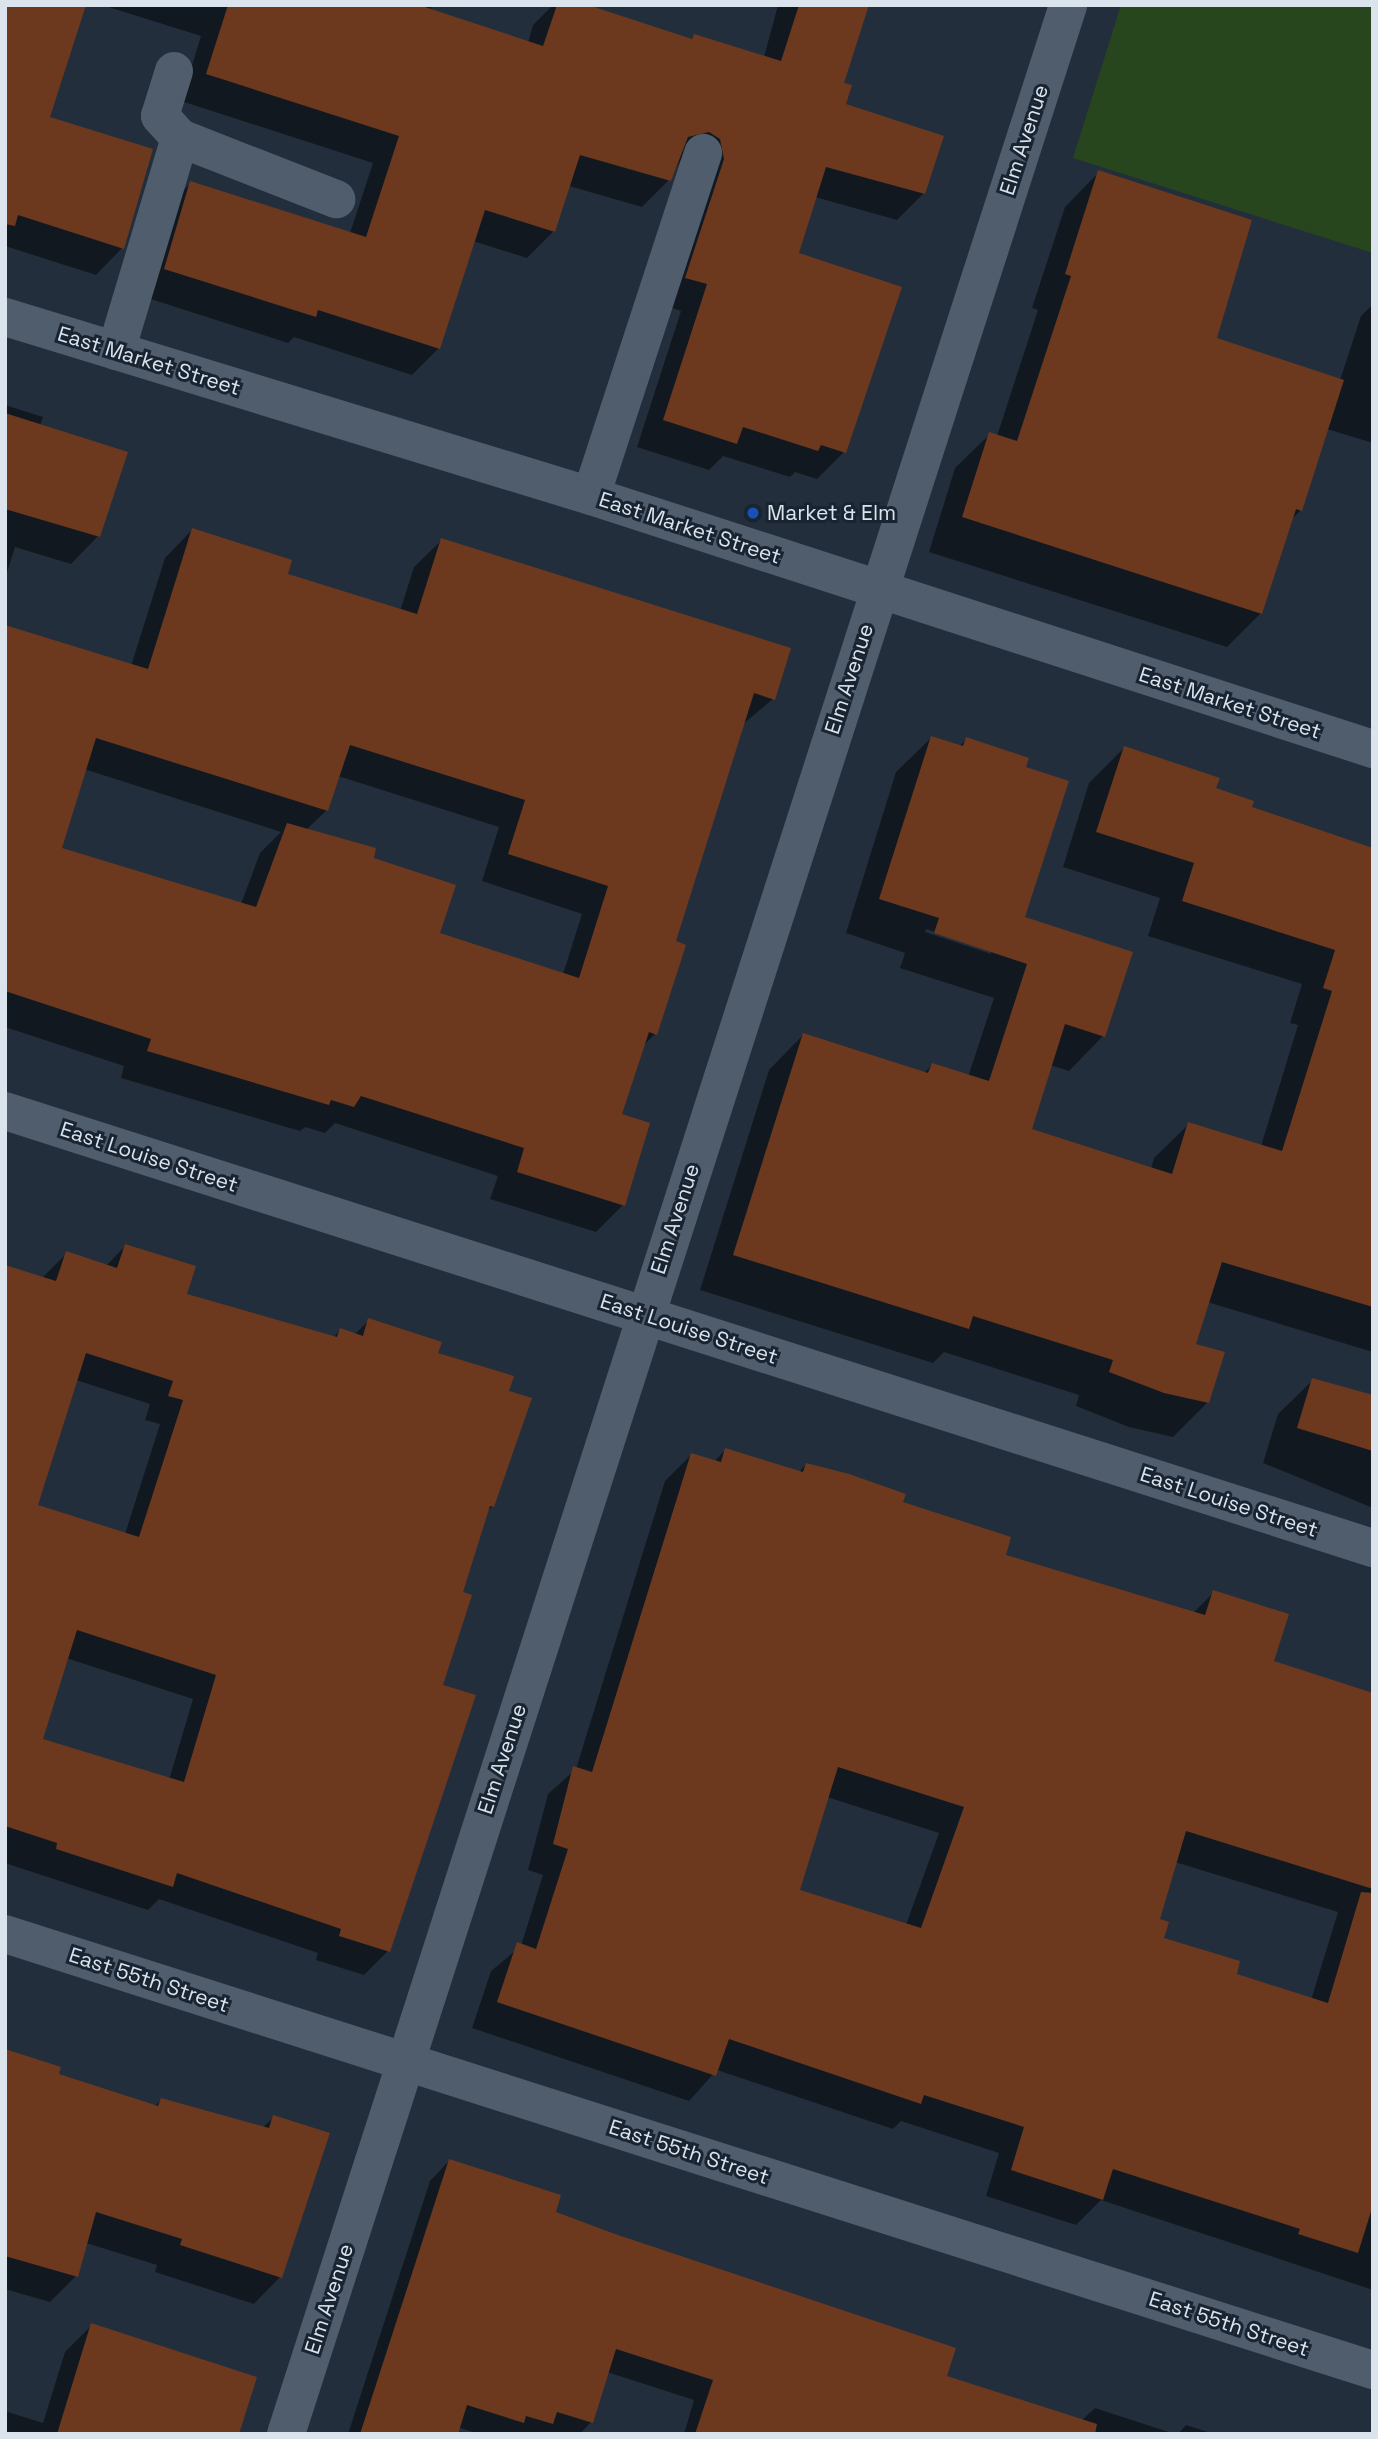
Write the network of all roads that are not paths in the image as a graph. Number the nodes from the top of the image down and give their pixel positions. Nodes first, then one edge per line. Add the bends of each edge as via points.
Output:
1 (1068, 5) edge
2 (174, 71) dead end
3 (180, 138) junction
4 (703, 153) dead end
5 (335, 199) dead end
6 (5, 317) edge
7 (116, 351) junction
8 (591, 496) junction
9 (878, 591) junction
10 (1373, 749) edge
11 (5, 1111) edge
12 (644, 1315) junction
13 (1373, 1548) edge
14 (5, 1934) edge
15 (405, 2062) junction
16 (1373, 2370) edge
17 (286, 2434) edge

1 - 9 street, Elm Avenue
2 - 3 street via 160,116
3 - 5 street
3 - 7 street
4 - 8 street
6 - 7 street, East Market Street
7 - 8 street, East Market Street
8 - 9 street, East Market Street
9 - 10 street, East Market Street
9 - 12 street, Elm Avenue
11 - 12 street, East Louise Street
12 - 13 street, East Louise Street
12 - 15 street, Elm Avenue
14 - 15 street, East 55th Street
15 - 16 street, East 55th Street
15 - 17 street, Elm Avenue

